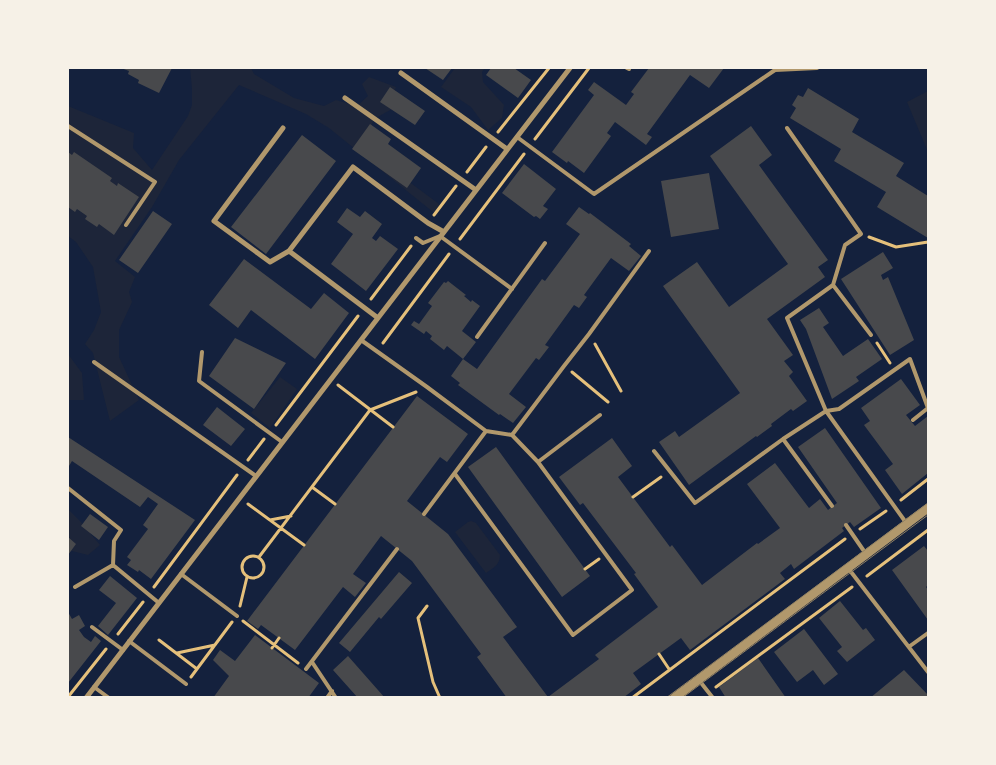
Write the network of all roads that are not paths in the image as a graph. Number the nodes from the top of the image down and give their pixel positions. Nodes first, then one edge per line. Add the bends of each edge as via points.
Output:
1 (570, 68) edge
2 (817, 68) edge
3 (401, 73) dead end
4 (345, 98) dead end
5 (68, 126) edge
6 (283, 128) dead end
7 (787, 128) dead end
8 (517, 136) junction
9 (507, 149) junction
10 (476, 190) junction
11 (126, 225) dead end
12 (442, 234) junction
13 (416, 238) road end
14 (545, 243) dead end
15 (290, 251) junction
16 (649, 251) dead end
17 (833, 285) junction
18 (512, 289) junction
19 (378, 318) junction
20 (871, 335) road end
21 (477, 337) dead end
22 (361, 340) junction
23 (202, 352) dead end
24 (94, 362) dead end
25 (826, 411) junction
26 (600, 415) dead end
27 (912, 420) dead end
28 (486, 432) junction
29 (512, 435) junction
30 (783, 439) junction
31 (282, 442) junction
32 (654, 451) dead end
33 (538, 462) junction
34 (454, 474) junction
35 (256, 476) junction
36 (68, 488) edge
37 (832, 506) dead end
38 (928, 508) edge
39 (424, 514) dead end
40 (907, 524) junction
41 (846, 525) dead end
42 (397, 550) dead end
43 (866, 554) junction
44 (113, 565) junction
45 (848, 568) junction
46 (181, 574) junction
47 (75, 587) dead end
48 (159, 603) junction
49 (237, 616) road end
50 (92, 628) dead end
51 (928, 633) edge
52 (129, 641) junction
53 (910, 646) junction
54 (123, 650) junction
55 (312, 662) junction
56 (306, 669) road end
57 (928, 672) edge
58 (698, 679) junction
59 (186, 684) road end
60 (94, 686) junction
61 (332, 691) junction
62 (86, 698) edge
63 (109, 698) edge
64 (327, 698) edge
65 (336, 698) edge
66 (674, 698) edge
67 (713, 698) edge

1 - 8 street
2 - 8 lane via 775,70 594,194
3 - 9 street
4 - 10 street
5 - 11 lane via 155,182
6 - 15 street via 214,220 270,262
7 - 17 lane via 861,234 845,245
8 - 9 street
9 - 10 street
10 - 12 street
12 - 13 lane via 423,243
12 - 15 street via 353,167
12 - 18 lane via 454,247
12 - 19 street
14 - 18 lane
15 - 19 street
16 - 29 lane
17 - 20 lane
17 - 25 lane via 787,318
18 - 21 lane
19 - 22 street
22 - 28 lane
22 - 31 street
23 - 31 lane via 200,381
24 - 35 lane
25 - 27 lane via 839,409 910,358 928,408
25 - 30 lane
25 - 40 lane
26 - 33 lane
28 - 29 lane
28 - 34 lane
29 - 33 lane
30 - 32 lane via 695,503
30 - 37 lane
31 - 35 street
33 - 34 lane via 632,590 573,635
34 - 39 lane
35 - 46 street
36 - 44 lane via 121,530 114,540
38 - 40 street
40 - 43 street
41 - 43 lane
42 - 55 lane
43 - 45 street
44 - 47 lane
44 - 48 lane
45 - 53 lane
45 - 58 street
46 - 48 street
46 - 49 lane
48 - 52 street
50 - 54 lane
51 - 53 lane
52 - 54 street
52 - 59 lane
53 - 57 lane
54 - 60 street
55 - 56 lane
55 - 61 lane
58 - 66 street
58 - 67 lane
60 - 62 street
60 - 63 lane
61 - 64 lane
61 - 65 lane

